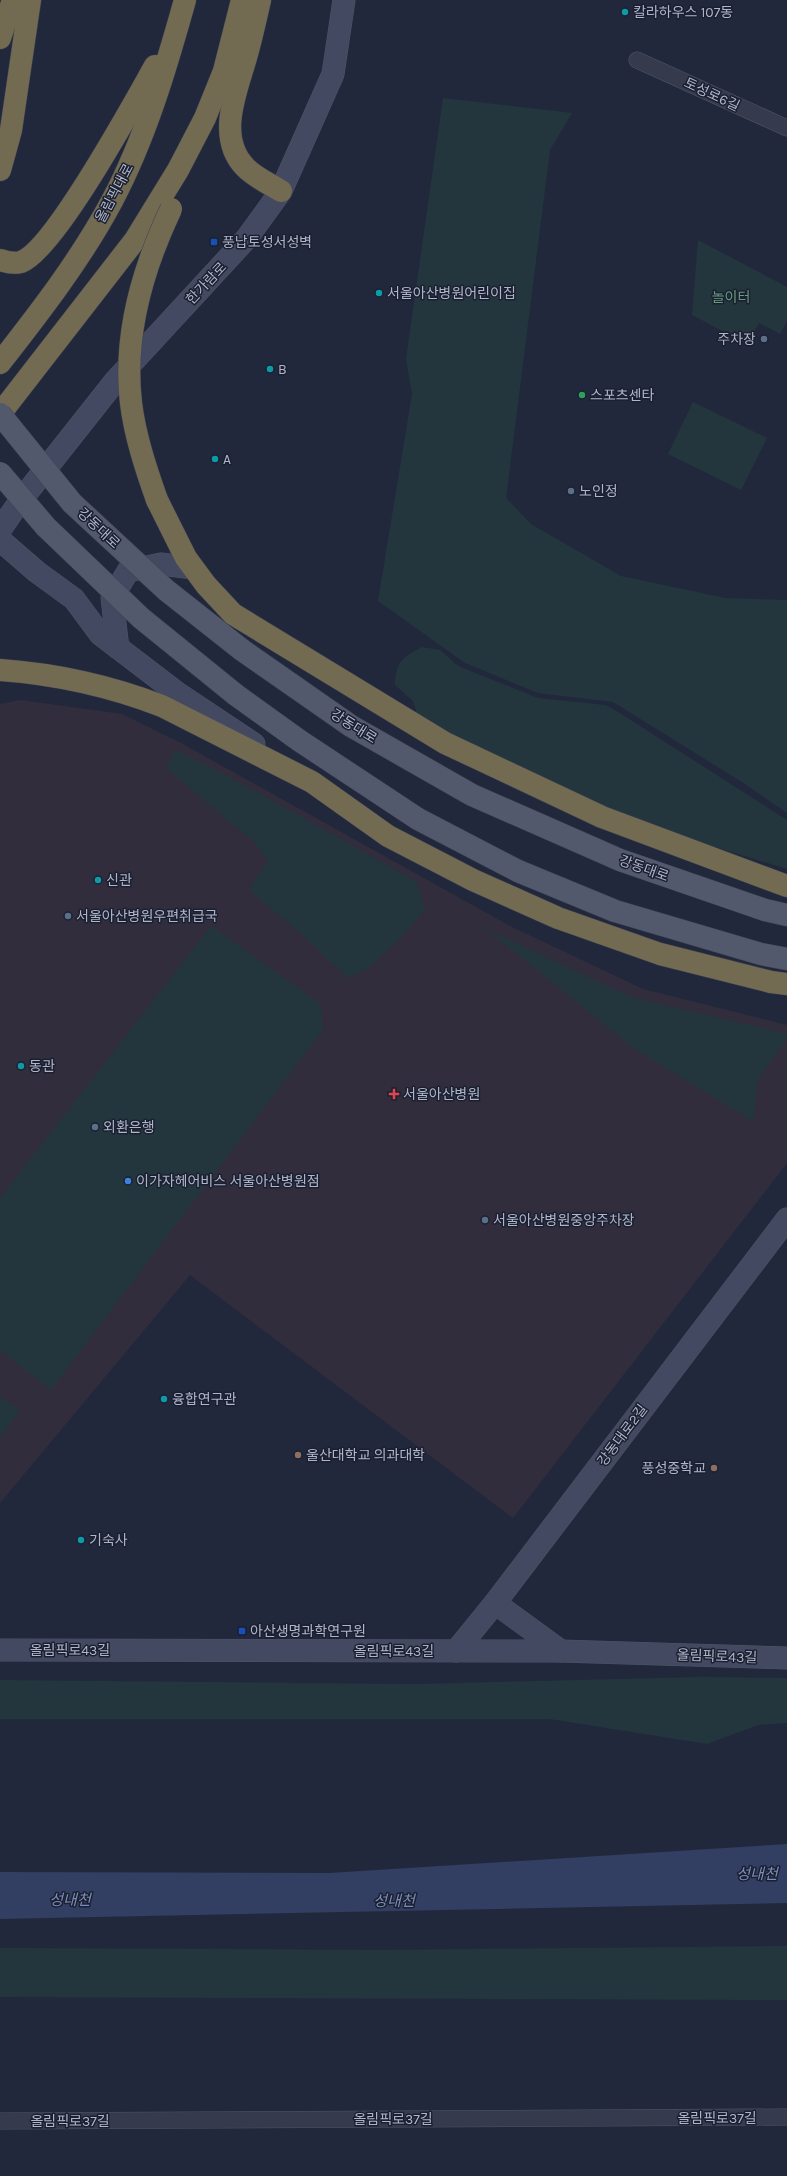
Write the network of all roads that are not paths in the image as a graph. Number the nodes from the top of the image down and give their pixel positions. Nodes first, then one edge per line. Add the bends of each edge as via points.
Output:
1 (13, 0) edge
2 (30, 0) edge
3 (185, 0) edge
4 (242, 0) edge
5 (260, 0) edge
6 (344, 0) edge
7 (179, 23) junction
8 (0, 38) edge
9 (638, 60) dead end
10 (205, 118) junction
11 (787, 128) edge
12 (0, 170) edge
13 (281, 191) junction
14 (0, 260) edge
15 (0, 363) edge
16 (0, 414) edge
17 (0, 473) edge
18 (0, 530) edge
19 (0, 540) edge
20 (193, 568) junction
21 (112, 598) junction
22 (74, 599) junction
23 (118, 648) junction
24 (0, 670) edge
25 (312, 782) junction
26 (787, 886) edge
27 (787, 915) edge
28 (787, 959) edge
29 (787, 984) edge
30 (787, 1218) edge
31 (495, 1603) junction
32 (0, 1650) edge
33 (456, 1651) junction
34 (561, 1651) junction
35 (787, 1658) edge
36 (787, 2117) edge
37 (0, 2121) edge

1 - 8 highway
2 - 12 highway via 11,130
3 - 7 highway, 올림픽대로
4 - 10 highway via 224,71
5 - 13 highway via 232,109 232,142 236,155 245,168
6 - 13 street, 한가람로 via 333,74
7 - 14 highway via 129,112 57,228 43,245 21,262
7 - 15 highway, 올림픽대로 via 143,130 112,202 84,247
9 - 11 street, 토성로6길
10 - 16 highway via 178,170 136,240
10 - 20 highway, bridge via 185,182 155,242 144,274 136,305 130,370 131,403 157,500
13 - 18 street, 한가람로 via 247,238 116,380
16 - 27 main road, 강동대로, bridge via 72,503 166,590 242,650 351,726 472,795 620,860 764,910
17 - 28 main road, bridge via 46,527 141,618 236,695 300,741 418,818 518,871 615,911 761,954
19 - 22 street
20 - 21 street via 161,564 128,571
20 - 26 highway via 233,614 445,743 602,817
21 - 22 street
21 - 23 street
22 - 23 street via 100,634
23 - 25 street via 176,692
24 - 25 highway via 75,680 136,696 203,726
25 - 29 highway via 388,836 473,880 558,918 660,954
30 - 31 street, 강동대로2길
31 - 33 street, 강동대로2길
31 - 34 street
32 - 33 street, 올림픽로43길
33 - 34 street, 올림픽로43길
34 - 35 street, 올림픽로43길
36 - 37 street, 올림픽로37길

